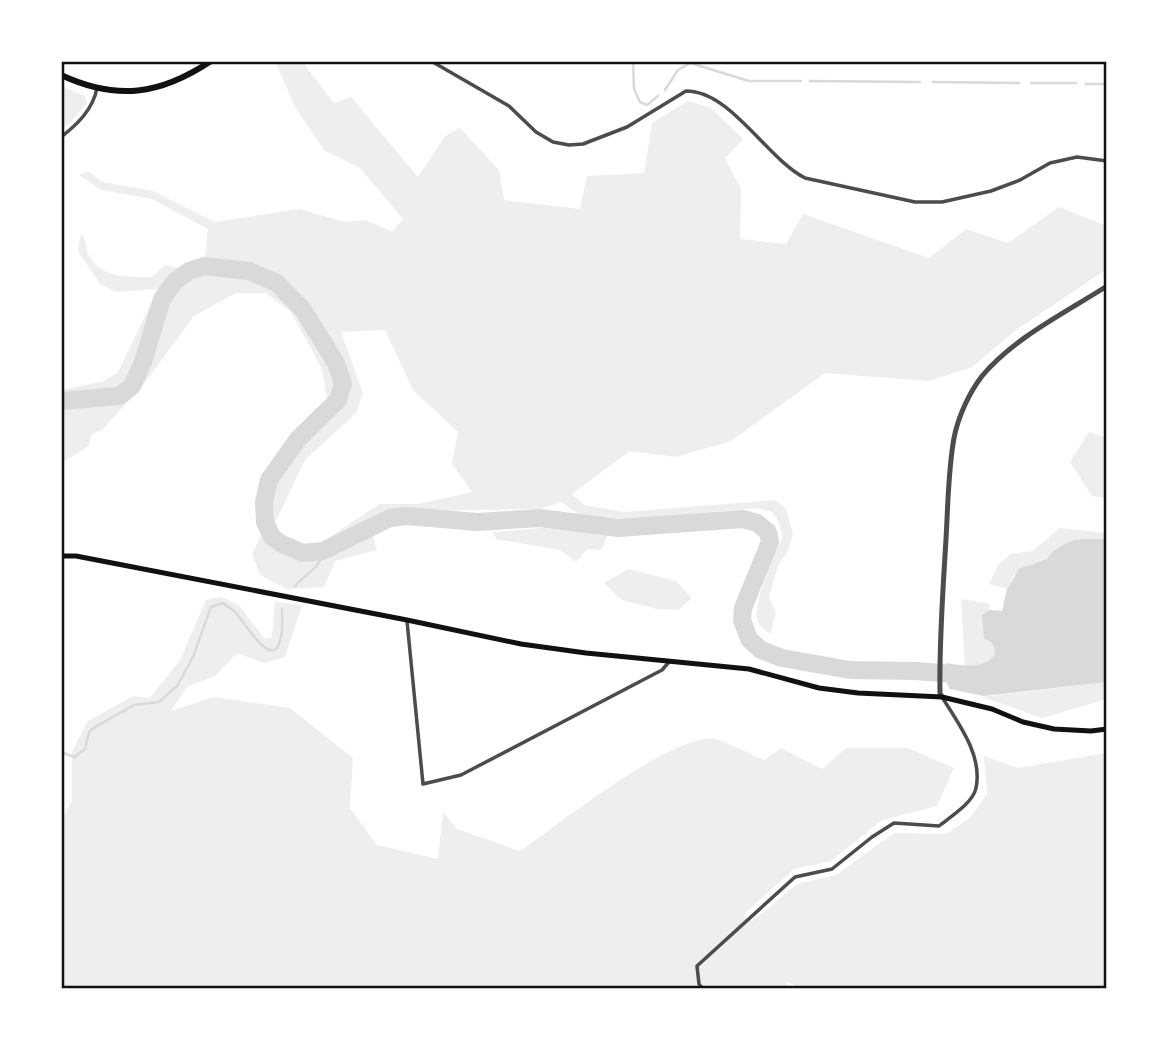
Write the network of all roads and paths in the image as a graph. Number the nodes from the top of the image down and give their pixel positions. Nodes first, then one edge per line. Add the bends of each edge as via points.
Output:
1 (211, 61) edge
2 (431, 61) edge
3 (61, 75) edge
4 (97, 88) junction
5 (61, 137) edge
6 (1107, 161) edge
7 (1107, 286) edge
8 (61, 556) edge
9 (407, 620) junction
10 (670, 660) junction
11 (941, 695) junction
12 (1107, 729) edge
13 (704, 989) edge

1 - 4 highway via 157,88 131,92
2 - 6 street via 509,106 536,132 569,145 627,127 686,92 696,91 728,110 791,171 915,202 942,202 991,191 1050,163 1077,157
3 - 4 highway
4 - 5 street via 77,125
7 - 11 street via 1004,355 967,399 954,436
8 - 9 main road
9 - 10 main road via 522,644
9 - 10 street via 423,784 461,775 662,670
10 - 11 main road via 749,669 845,692
11 - 12 main road via 1054,729
11 - 13 street via 964,732 975,761 976,789 962,807 939,826 894,823 832,869 795,877 696,966

